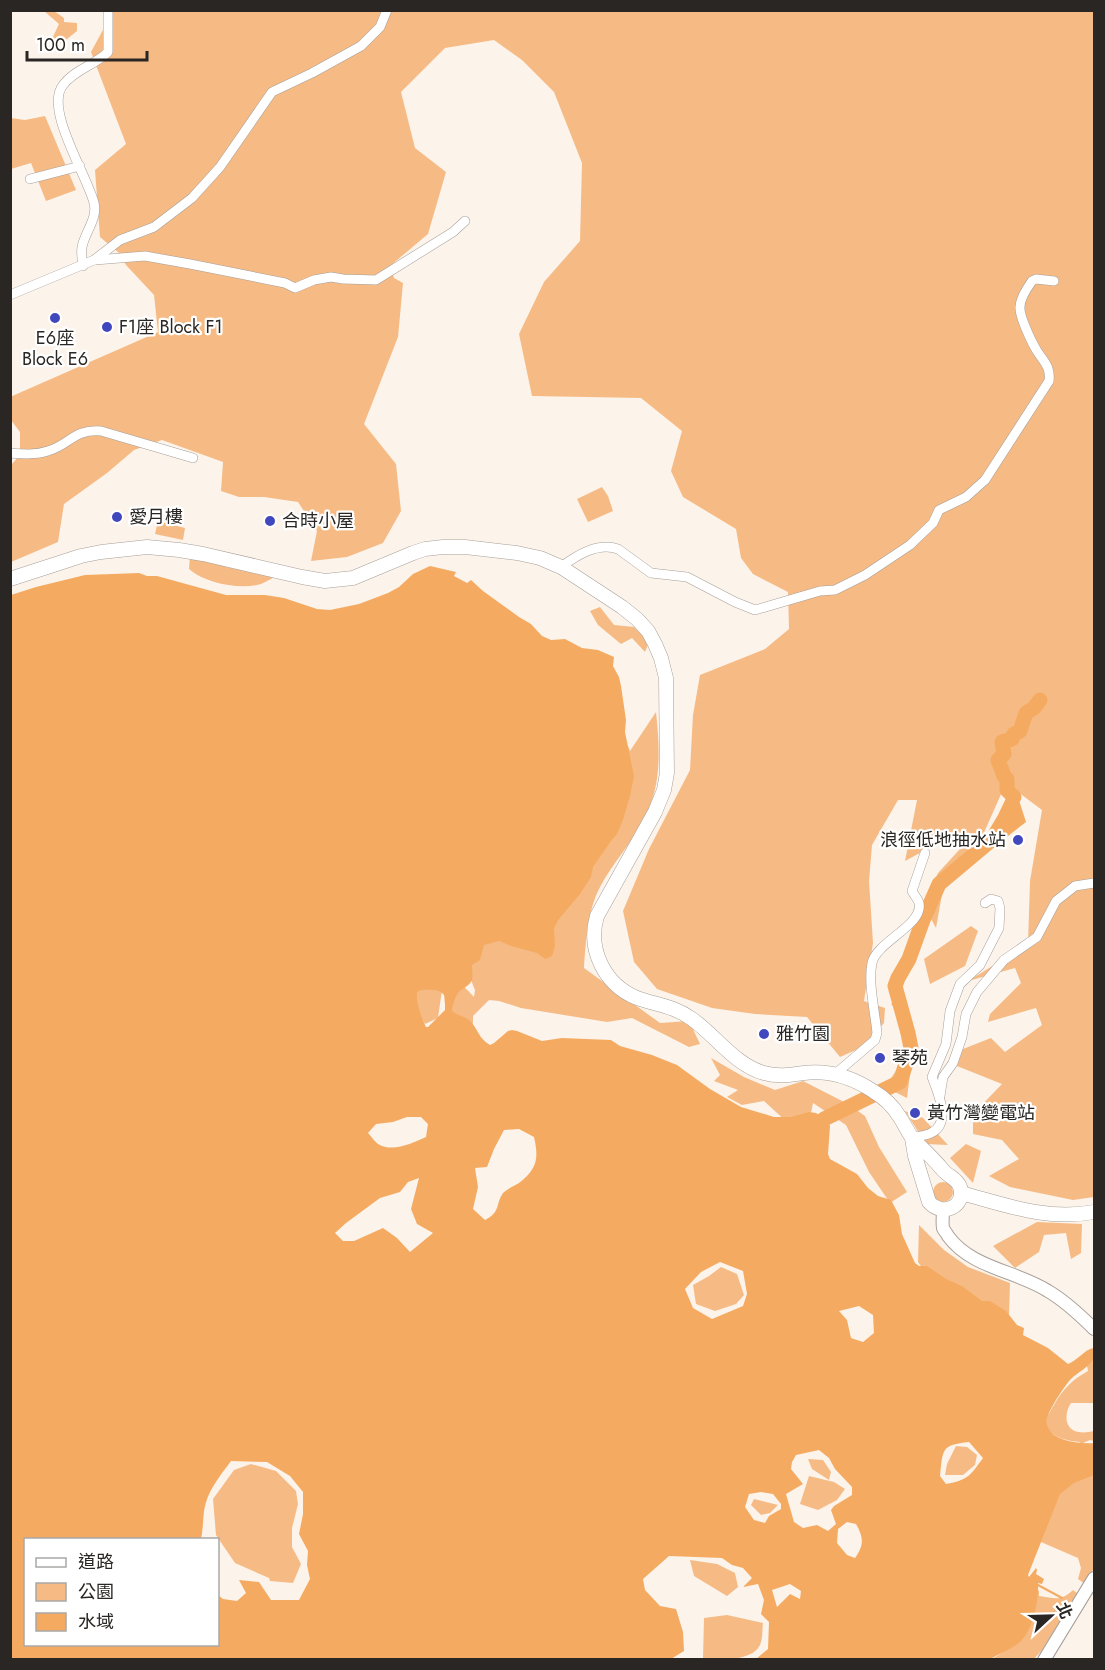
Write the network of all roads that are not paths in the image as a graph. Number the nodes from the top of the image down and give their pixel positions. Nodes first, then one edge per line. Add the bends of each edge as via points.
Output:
1 (108, 10) edge
2 (387, 10) edge
3 (80, 166) junction
4 (30, 179) dead end
5 (465, 222) dead end
6 (94, 260) junction
7 (83, 266) junction
8 (1054, 281) dead end
9 (10, 294) edge
10 (10, 453) edge
11 (193, 458) dead end
12 (561, 567) junction
13 (10, 579) edge
14 (925, 853) dead end
15 (1095, 883) edge
16 (985, 903) dead end
17 (834, 1074) junction
18 (940, 1098) junction
19 (912, 1138) junction
20 (947, 1175) junction
21 (926, 1192) junction
22 (961, 1193) junction
23 (943, 1210) junction
24 (1095, 1212) edge
25 (1095, 1329) edge
26 (1095, 1578) edge
27 (1044, 1659) edge

1 - 3 street via 108,52 69,78 59,91 61,122
2 - 6 street via 380,27 361,46 272,92 220,167 192,198 154,227 120,240
3 - 4 street
3 - 7 street via 94,205 82,247
5 - 6 street via 376,280 331,277 295,288 145,256
6 - 7 street
7 - 9 street
8 - 12 street via 1032,281 1019,308 1035,349 1047,365 1049,381 985,480 966,497 939,510 933,523 910,545 865,575 835,590 755,610 687,577 651,573 612,547 592,549
10 - 11 street via 51,450 88,430
12 - 13 main road via 527,555 443,547 420,551 353,578 325,581 190,552 147,548 81,556
12 - 17 main road via 643,625 658,651 666,678 666,784 655,812 597,916 594,944 602,967 622,990 685,1014 737,1059 756,1070 778,1076
14 - 17 street via 912,891 919,903 917,914 872,961 875,1040
15 - 18 street via 1075,886 1056,901 1037,937 1004,960 977,992 966,1014 953,1063 943,1077
16 - 18 street via 991,899 998,901 999,928 980,964 960,984 950,1011 946,1044 932,1077
17 - 19 main road via 855,1080 877,1094 898,1113
18 - 19 street via 941,1122 933,1132
19 - 20 main road
19 - 21 main road
20 - 21 main road via 930,1181
20 - 22 main road via 957,1182
21 - 23 main road via 931,1204
22 - 23 main road via 955,1205
22 - 24 main road via 1032,1213
23 - 25 street via 943,1228 963,1251 1050,1291
26 - 27 street

